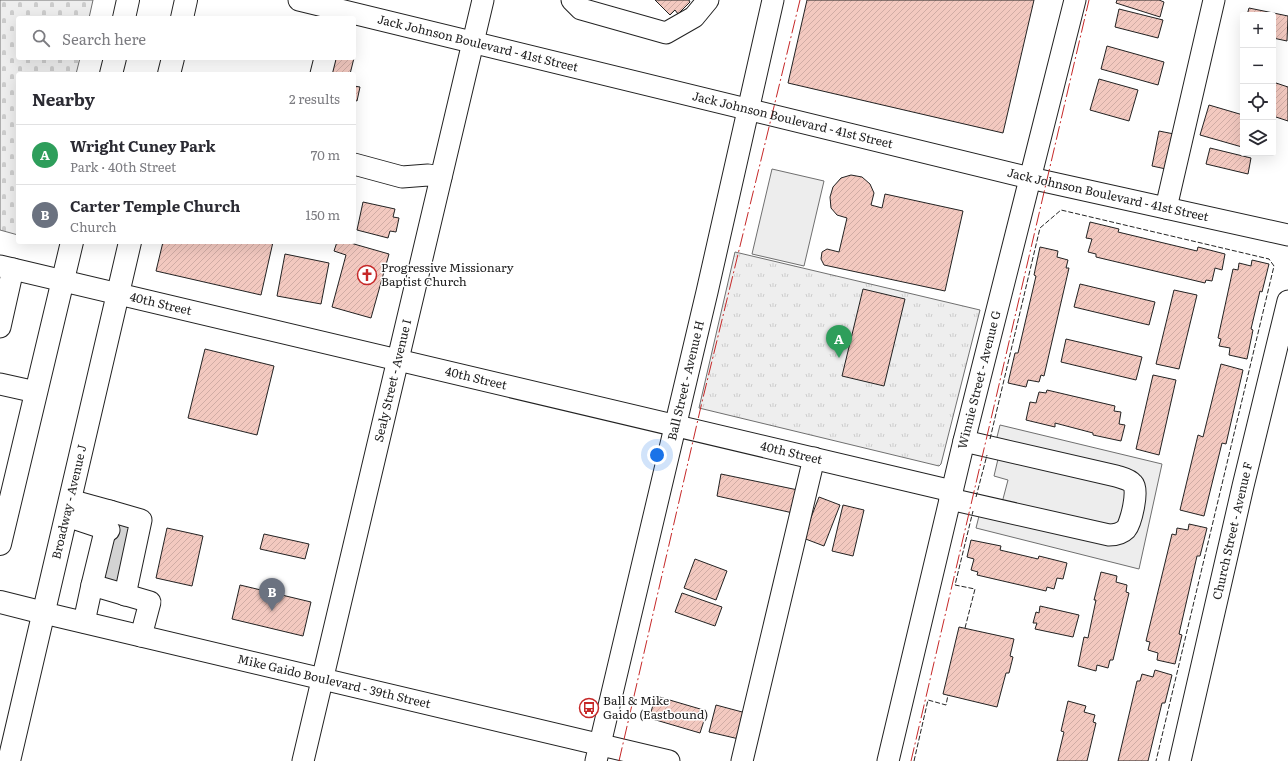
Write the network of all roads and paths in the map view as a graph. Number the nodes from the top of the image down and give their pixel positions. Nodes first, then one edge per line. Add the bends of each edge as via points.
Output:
1 (128, 0) edge
2 (186, 0) edge
3 (299, 0) edge
4 (483, 0) edge
5 (572, 0) edge
6 (708, 0) edge
7 (773, 0) edge
8 (1075, 0) edge
9 (1214, 0) edge
10 (336, 9) edge
11 (124, 16) edge
12 (182, 16) edge
13 (473, 42) junction
14 (114, 60) edge
15 (172, 60) edge
16 (324, 60) edge
17 (112, 72) edge
18 (170, 72) edge
19 (322, 72) edge
20 (748, 109) junction
21 (356, 165) edge
22 (441, 177) junction
23 (1030, 178) junction
24 (1166, 208) junction
25 (1288, 235) edge
26 (71, 244) edge
27 (130, 244) edge
28 (6, 267) edge
29 (62, 280) junction
30 (119, 294) junction
31 (1288, 301) edge
32 (0, 327) edge
33 (398, 360) junction
34 (0, 384) edge
35 (36, 392) junction
36 (675, 426) junction
37 (964, 441) junction
38 (814, 458) junction
39 (951, 495) junction
40 (68, 508) junction
41 (0, 544) edge
42 (103, 548) junction
43 (129, 562) junction
44 (0, 602) edge
45 (44, 613) junction
46 (84, 622) junction
47 (141, 636) junction
48 (322, 679) junction
49 (598, 753) edge
50 (8, 761) edge
51 (303, 761) edge
52 (669, 761) edge
53 (742, 761) edge
54 (888, 761) edge
55 (1180, 761) edge

1 - 11 main road
2 - 12 main road
3 - 10 street, Jack Johnson Boulevard - 41st Street
4 - 13 street, Sealy Street - Avenue I
5 - 6 street via 580,9 666,33 694,17
7 - 20 street, Ball Street - Avenue H
8 - 23 street, Winnie Street - Avenue G
9 - 24 street
10 - 13 street, Jack Johnson Boulevard - 41st Street
13 - 20 street, Jack Johnson Boulevard - 41st Street
13 - 22 street, Sealy Street - Avenue I
14 - 17 main road
15 - 18 main road
16 - 19 street
20 - 23 street, Jack Johnson Boulevard - 41st Street
20 - 36 street, Ball Street - Avenue H
21 - 22 street via 402,177
22 - 33 street, Sealy Street - Avenue I
23 - 24 street, Jack Johnson Boulevard - 41st Street
23 - 37 street, Winnie Street - Avenue G
24 - 25 street, Jack Johnson Boulevard - 41st Street
26 - 29 main road
27 - 30 main road, Broadway - Avenue J
28 - 29 street, 40th Street
28 - 32 street
29 - 30 street, 40th Street
29 - 35 main road
30 - 33 street, 40th Street
30 - 40 main road, Broadway - Avenue J
31 - 55 street, Church Street - Avenue F
33 - 36 street, 40th Street
33 - 48 street, Sealy Street - Avenue I
34 - 35 street
35 - 41 main road
36 - 38 street, 40th Street
36 - 49 street, Ball Street - Avenue H
37 - 39 street, Winnie Street - Avenue G
37 - 39 street, 40th Street via 1128,480 1133,483 1136,493 1130,522 1125,530 1109,535
38 - 39 street, 40th Street
38 - 53 street
39 - 54 street, Winnie Street - Avenue G
40 - 42 street
40 - 45 main road, Broadway - Avenue J
42 - 43 street
42 - 43 street via 141,520
42 - 46 street
43 - 47 street via 150,602
44 - 45 main road, Mike Gaido Boulevard - 39th Street
45 - 46 street, Mike Gaido Boulevard - 39th Street
45 - 50 main road, Broadway - Avenue J
46 - 47 street, Mike Gaido Boulevard - 39th Street
47 - 48 street, Mike Gaido Boulevard - 39th Street
48 - 49 street, Mike Gaido Boulevard - 39th Street
48 - 51 street, Sealy Street - Avenue I
49 - 52 street, Mike Gaido Boulevard - 39th Street

